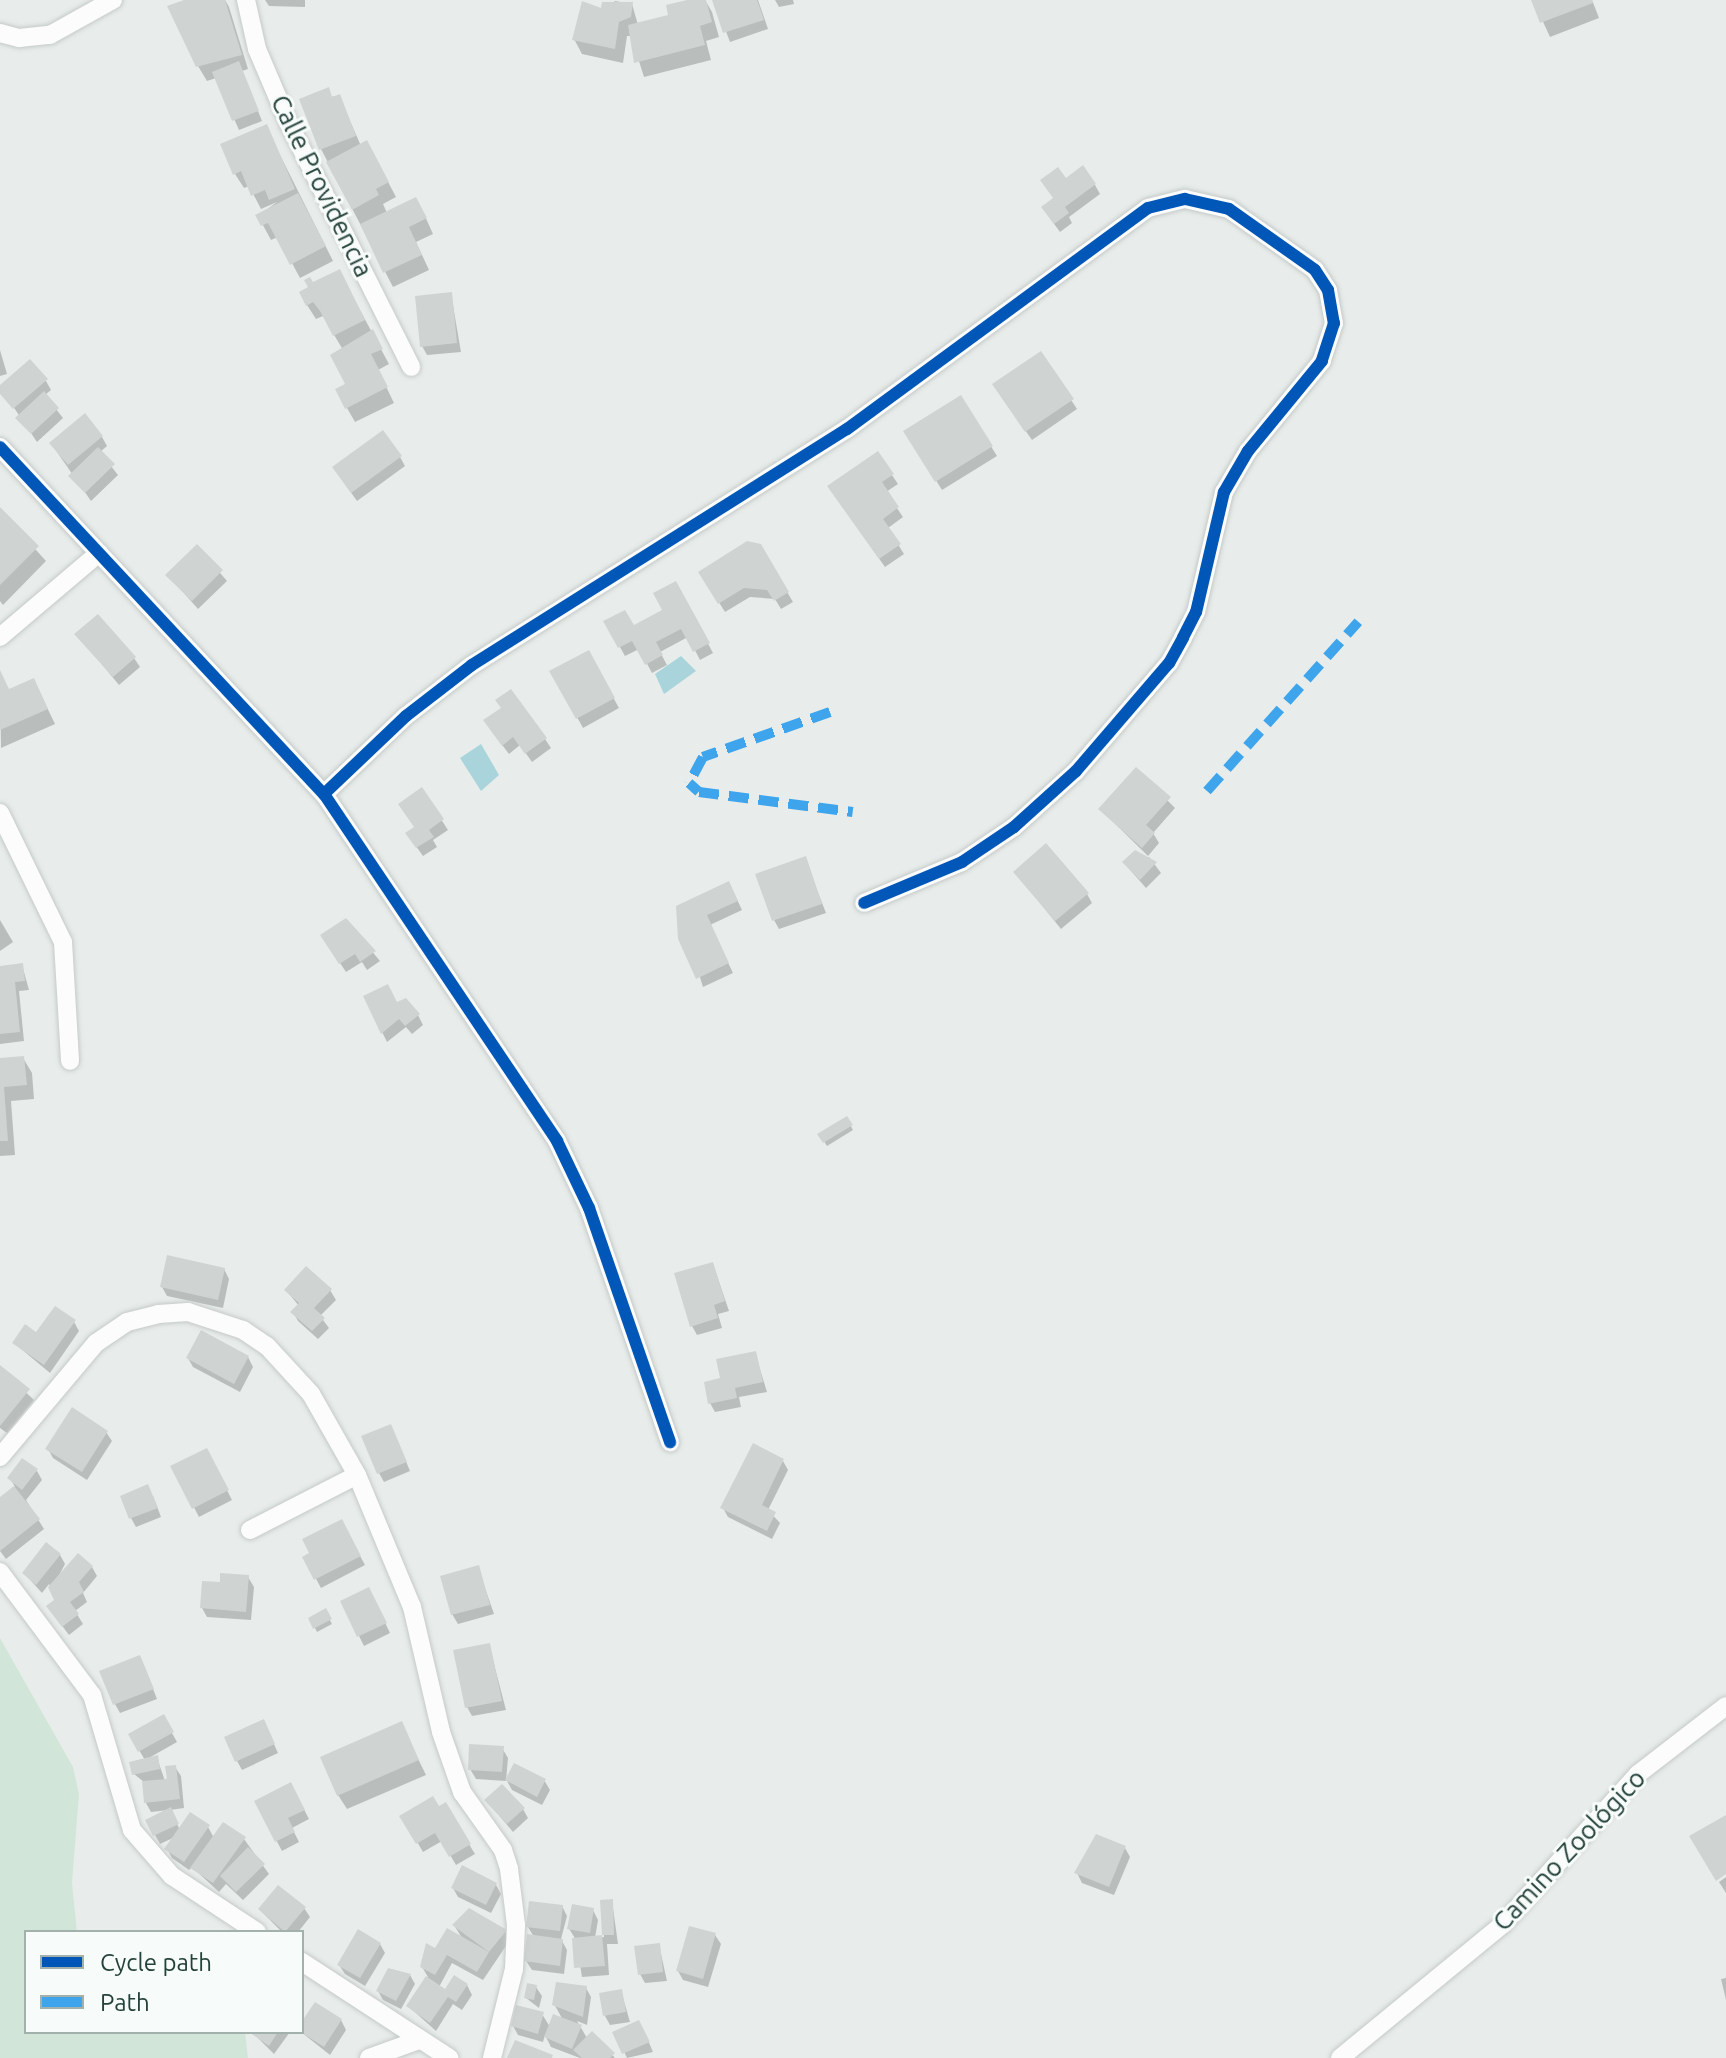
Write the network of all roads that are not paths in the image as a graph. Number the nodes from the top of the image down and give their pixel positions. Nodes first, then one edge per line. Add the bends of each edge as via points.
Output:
1 (113, 0) edge
2 (246, 0) edge
3 (0, 33) edge
4 (411, 367) dead end
5 (0, 447) edge
6 (99, 553) junction
7 (0, 637) edge
8 (324, 794) junction
9 (0, 813) edge
10 (864, 903) dead end
11 (70, 1061) dead end
12 (670, 1442) dead end
13 (0, 1457) edge
14 (357, 1475) junction
15 (250, 1530) dead end
16 (0, 1572) edge
17 (1726, 1706) edge
18 (254, 1930) edge
19 (304, 1963) edge
20 (419, 2040) junction
21 (369, 2058) edge
22 (449, 2058) edge
23 (492, 2058) edge
24 (1340, 2058) edge

1 - 3 street via 50,35 19,38
2 - 4 street, Calle Providencia via 257,49 289,124
5 - 6 street
6 - 7 street
6 - 8 street
8 - 10 street via 406,716 472,665 847,429 1148,208 1185,199 1229,209 1315,270 1328,290 1334,323 1322,361 1248,451 1224,492 1196,612 1183,638 1169,663 1076,771 1014,827 962,862
8 - 12 street via 557,1141 589,1208
9 - 11 street via 63,942
13 - 14 street via 96,1343 127,1322 188,1312 219,1319 267,1346 311,1394
14 - 15 street
14 - 23 street via 412,1607 449,1761 509,1869 516,1925 514,1969
16 - 18 street via 92,1695 129,1822 147,1851 172,1876
17 - 24 street, Camino Zoológico via 1638,1774 1503,1924
19 - 20 street
20 - 21 street
20 - 22 street

